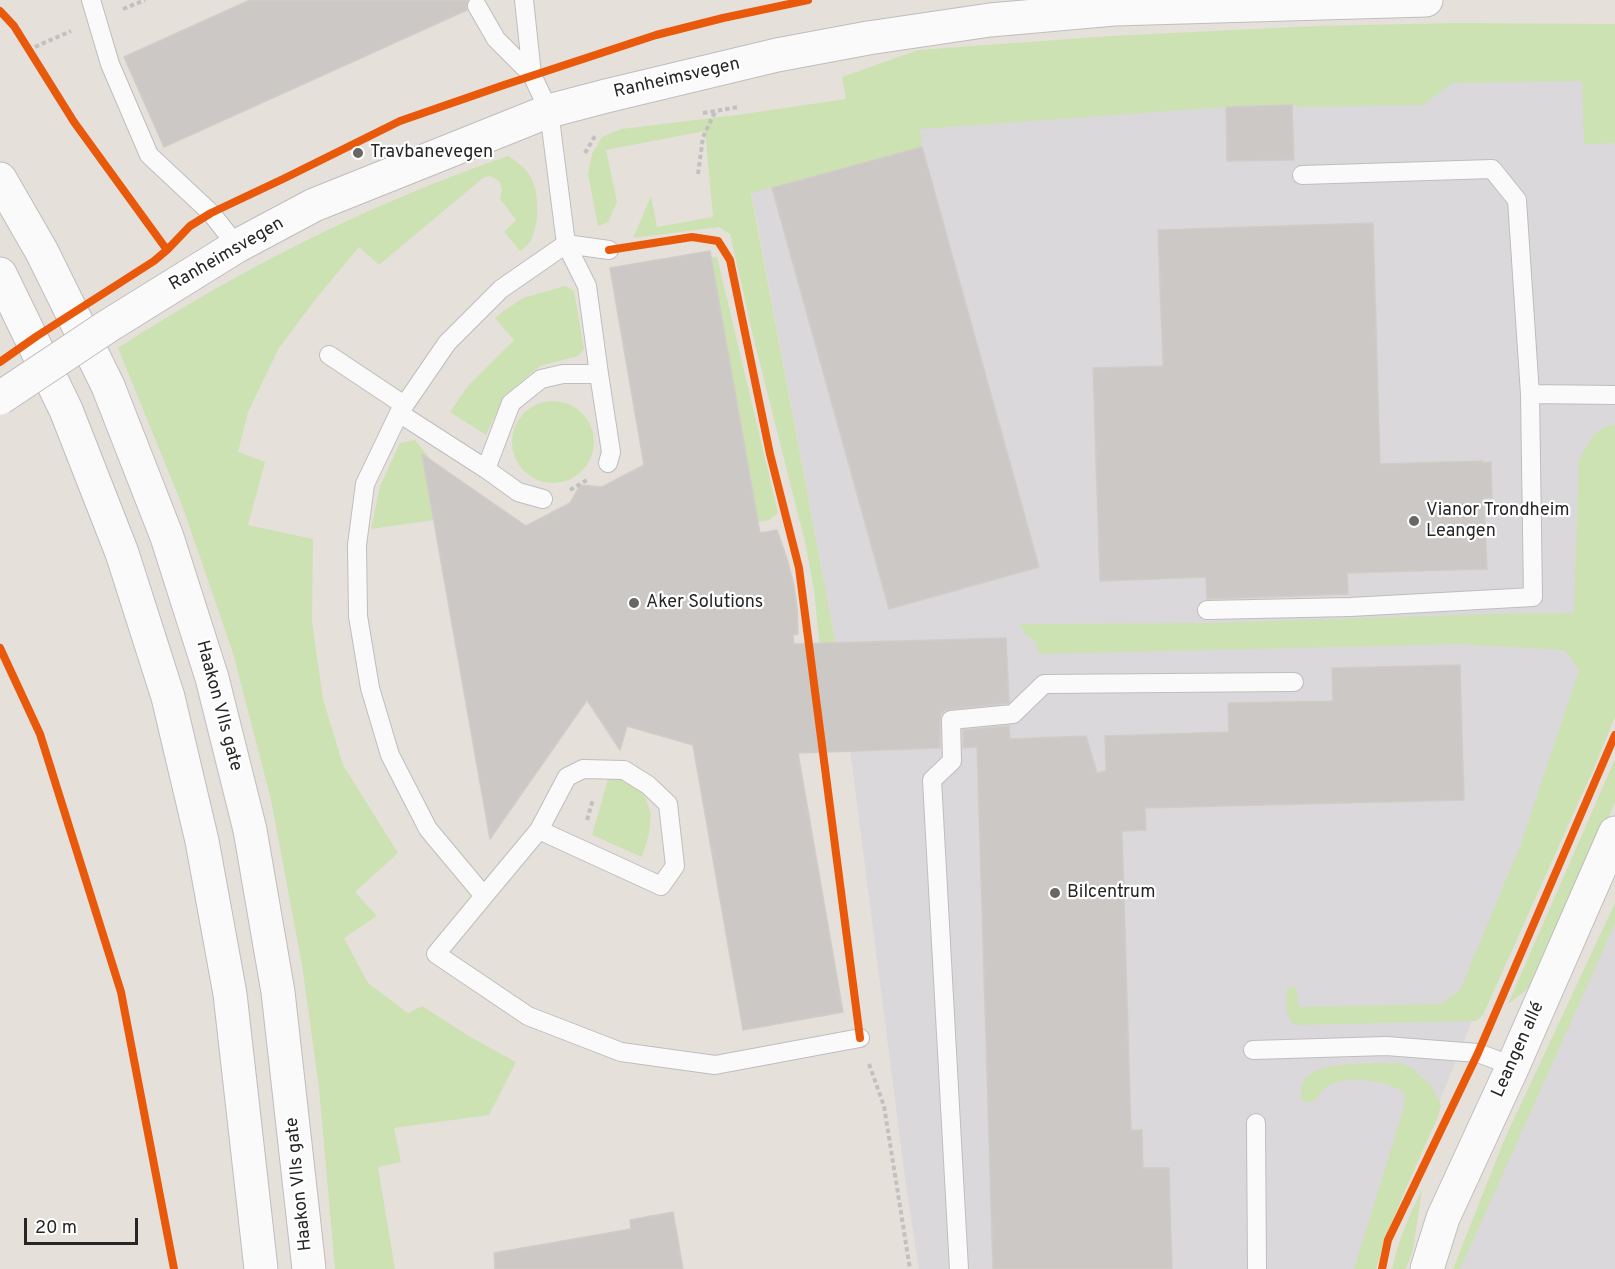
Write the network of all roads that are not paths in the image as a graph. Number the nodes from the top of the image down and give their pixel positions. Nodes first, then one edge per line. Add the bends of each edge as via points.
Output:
1 (91, 0) edge
2 (524, 0) edge
3 (1426, 0) edge
4 (477, 6) dead end
5 (532, 75) junction
6 (549, 111) junction
7 (1302, 175) dead end
8 (0, 179) edge
9 (566, 244) junction
10 (237, 246) junction
11 (609, 250) dead end
12 (0, 274) edge
13 (329, 355) dead end
14 (599, 374) junction
15 (1530, 394) junction
16 (1615, 395) edge
17 (0, 398) edge
18 (402, 409) junction
19 (608, 463) road end
20 (486, 469) junction
21 (543, 499) road end
22 (1207, 610) dead end
23 (1294, 682) dead end
24 (539, 830) junction
25 (1615, 833) edge
26 (484, 896) junction
27 (860, 1038) road end
28 (1253, 1050) dead end
29 (1513, 1066) junction
30 (1256, 1123) dead end
31 (261, 1269) edge
32 (309, 1269) edge
33 (959, 1269) edge
34 (1257, 1269) edge
35 (1427, 1269) edge

1 - 10 lane via 110,64 149,155 210,213
2 - 5 lane
3 - 6 main road, Ranheimsvegen via 1114,9 990,20 777,55
4 - 5 lane via 496,39
5 - 6 lane
6 - 9 lane
6 - 10 main road, Ranheimsvegen via 314,205
7 - 15 lane via 1492,169 1517,200
8 - 32 main road, Haakon VIIs gate via 42,252 108,386 167,537 212,678 250,830 278,992
9 - 11 lane
9 - 14 lane via 587,286
9 - 18 lane via 501,290 447,343
10 - 17 main road, Ranheimsvegen, bridge
12 - 31 main road via 66,410 122,553 168,696 202,841 230,993
13 - 18 lane
14 - 19 lane via 611,452
14 - 20 lane via 563,374 542,379 511,404
15 - 16 lane
15 - 22 lane via 1533,597
18 - 20 lane
18 - 26 lane via 365,484 357,545 358,615 368,677 390,755 428,829
20 - 21 lane via 518,492
23 - 33 lane via 1044,684 1012,714 951,720 951,761 932,780
24 - 24 lane via 661,886 675,866 668,804 624,770 583,769 567,777
24 - 26 lane
25 - 29 main road, Leangen allé
26 - 27 lane via 436,954 528,1017 621,1052 715,1065
28 - 29 lane via 1386,1046 1478,1053
29 - 35 main road, Leangen allé via 1443,1218
30 - 34 lane

